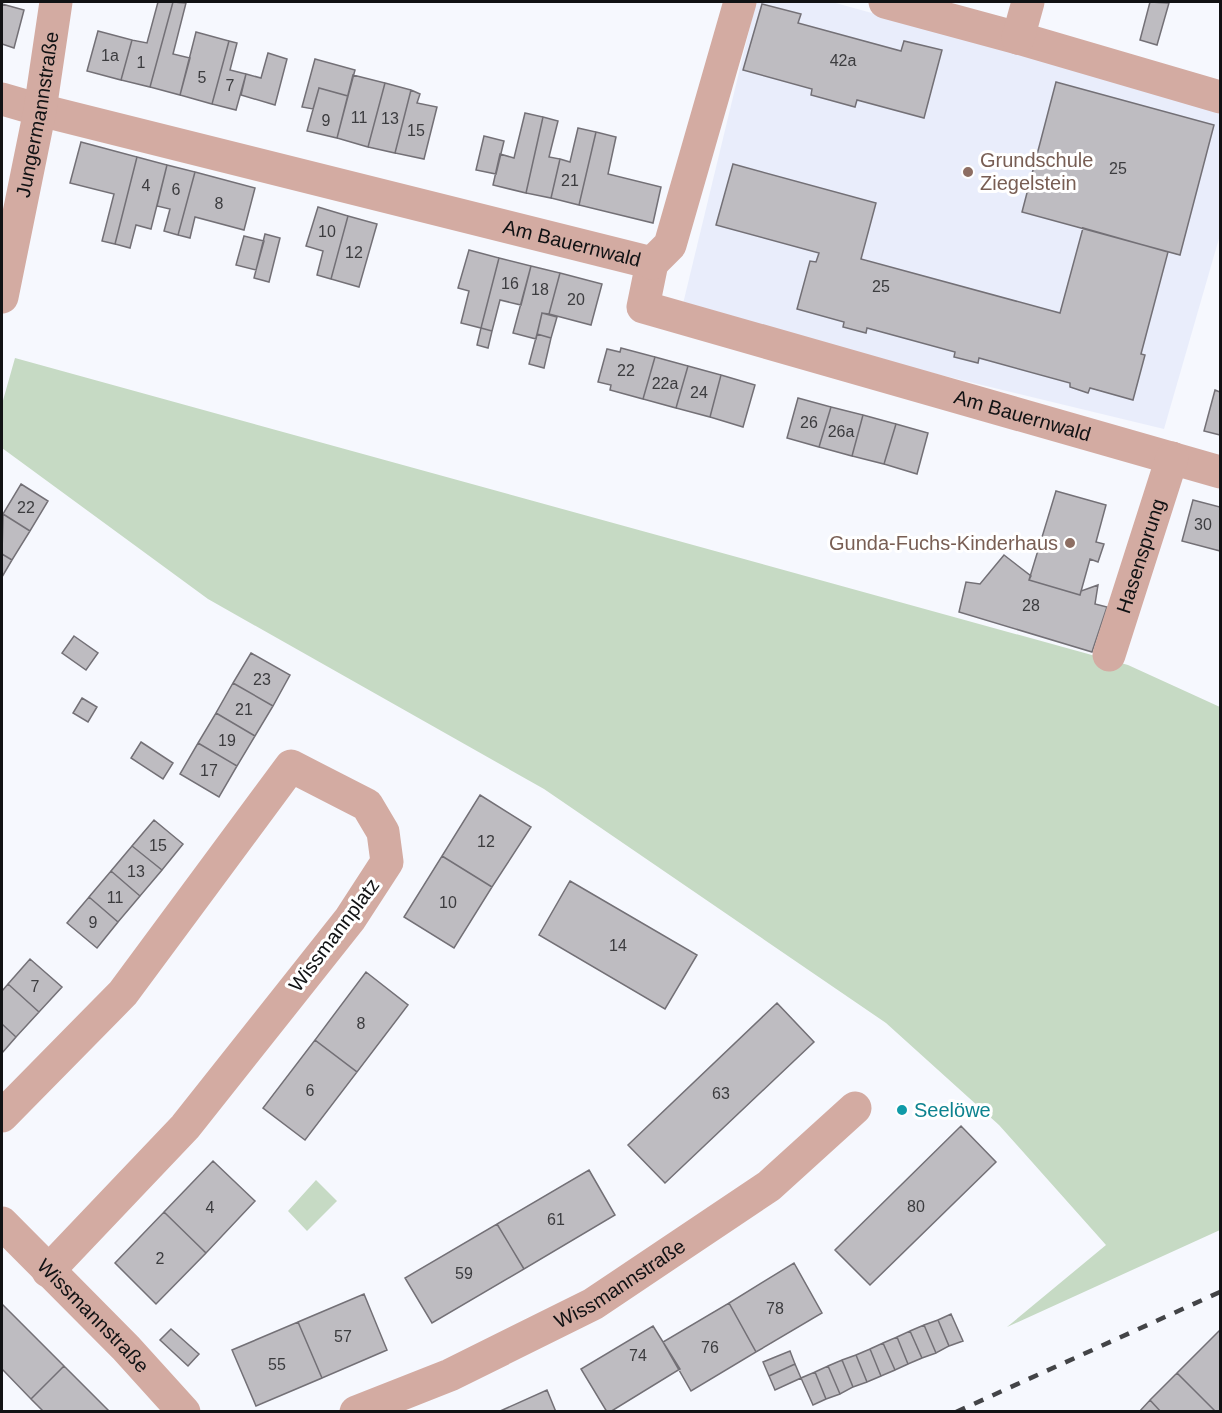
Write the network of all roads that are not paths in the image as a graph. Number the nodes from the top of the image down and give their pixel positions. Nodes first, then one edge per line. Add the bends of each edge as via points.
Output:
1 (56, 2) edge
2 (740, 2) edge
3 (885, 2) edge
4 (1028, 2) edge
5 (1018, 38) junction
6 (1221, 97) edge
7 (2, 99) edge
8 (40, 110) junction
9 (652, 263) junction
10 (2, 297) edge
11 (1172, 458) junction
12 (1221, 472) edge
13 (1109, 656) dead end
14 (855, 1108) dead end
15 (2, 1116) edge
16 (2, 1223) edge
17 (48, 1271) junction
18 (184, 1412) edge
19 (356, 1412) edge

1 - 8 street, Jungermannstraße
2 - 9 street via 670,245
3 - 5 street
4 - 5 street
5 - 6 street
7 - 8 street, Am Bauernwald
8 - 9 street, Am Bauernwald
8 - 10 street, Jungermannstraße
9 - 11 street, Am Bauernwald via 643,307
11 - 12 street, Am Bauernwald
11 - 13 street, Hasensprung
14 - 19 street, Wissmannstraße via 770,1186 593,1304 450,1375
15 - 17 street, Wissmannplatz via 123,993 291,766 367,805 383,832 387,862 350,919 185,1127
16 - 17 street, Wissmannstraße
17 - 18 street, Wissmannstraße

